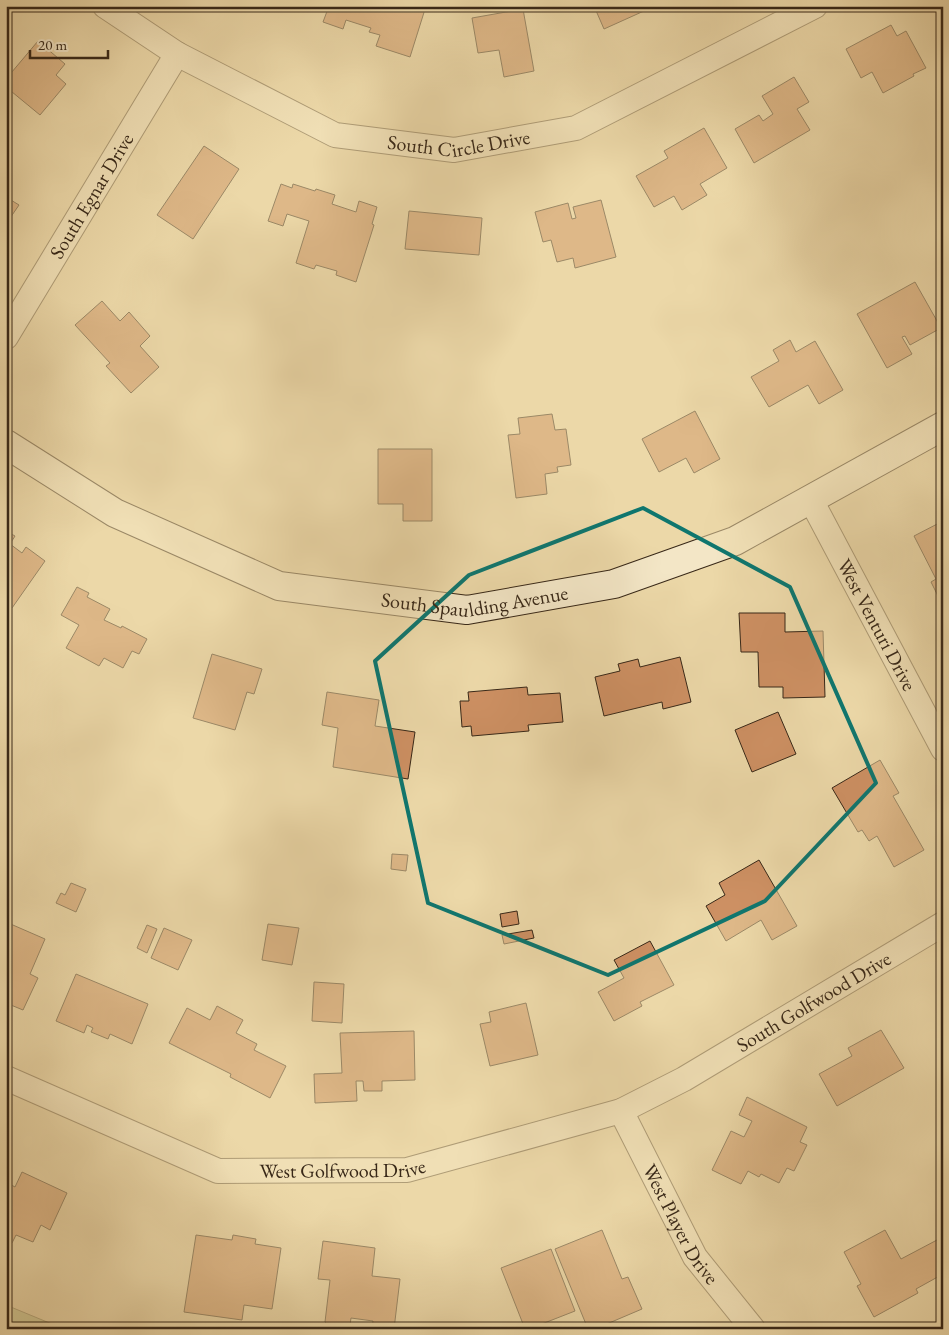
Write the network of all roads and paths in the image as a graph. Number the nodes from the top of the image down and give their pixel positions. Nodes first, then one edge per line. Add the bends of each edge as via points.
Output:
1 (105, 6) edge
2 (815, 6) edge
3 (177, 54) junction
4 (6, 337) edge
5 (943, 426) edge
6 (6, 444) edge
7 (811, 500) junction
8 (943, 749) edge
9 (943, 924) edge
10 (6, 1078) edge
11 (684, 1079) joint
12 (621, 1111) junction
13 (753, 1329) edge

1 - 3 street, South Circle Drive
2 - 3 street, South Circle Drive via 576,128 454,150 335,135
3 - 4 street, South Egnar Drive
5 - 7 street, South Spaulding Avenue
6 - 7 street, South Spaulding Avenue via 115,513 279,586 467,610 614,584 735,541
7 - 8 street, West Venturi Drive
9 - 11 street, South Golfwood Drive
10 - 12 street, West Golfwood Drive via 218,1171 407,1170
11 - 12 street, West Golfwood Drive
12 - 13 street, West Player Drive via 695,1257

